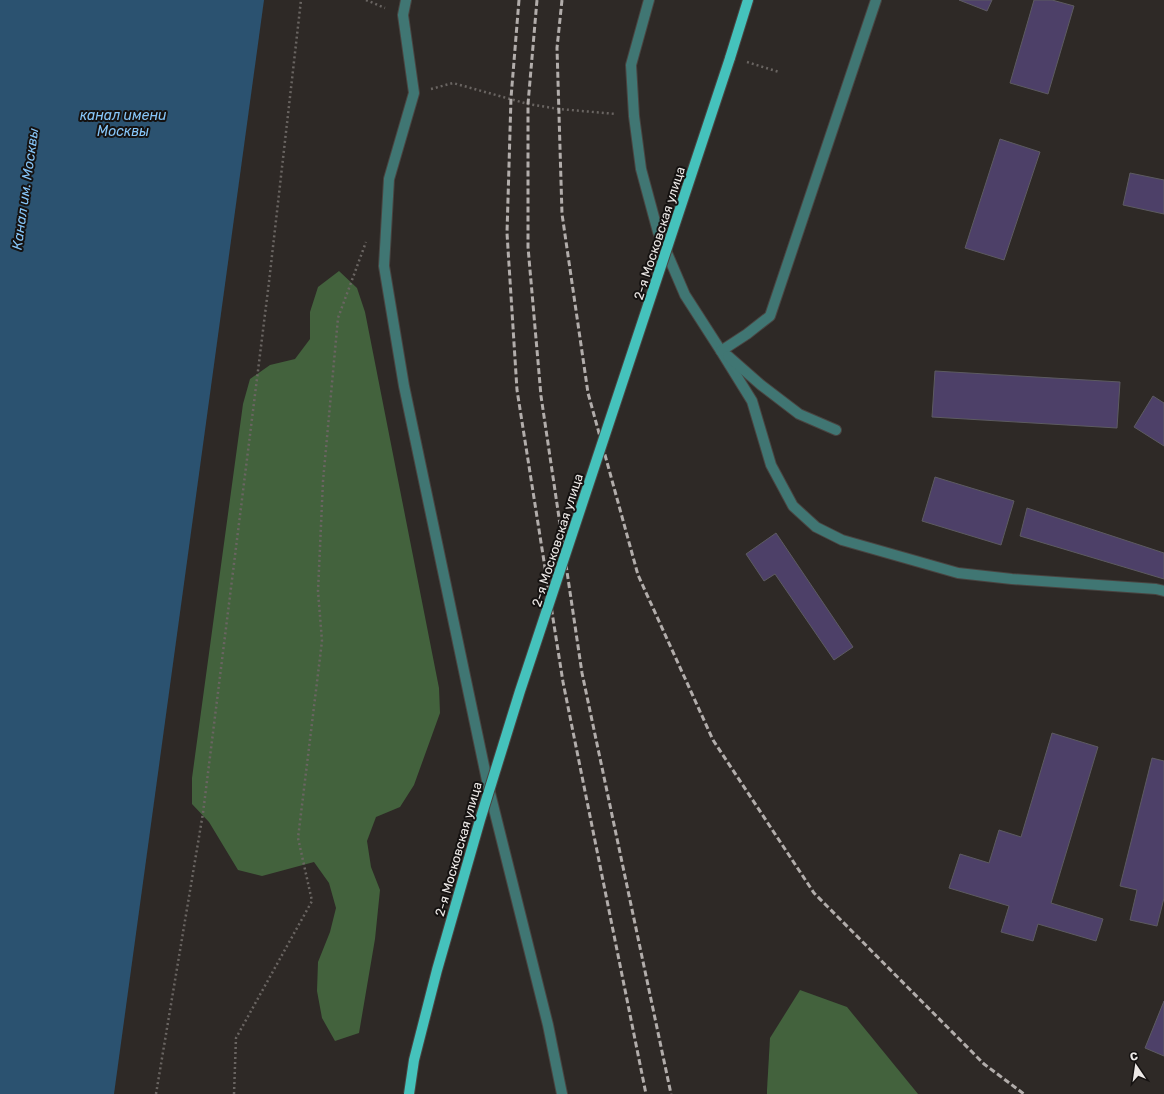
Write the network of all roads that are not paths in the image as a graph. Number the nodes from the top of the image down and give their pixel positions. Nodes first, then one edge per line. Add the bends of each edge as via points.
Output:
1 (406, 0) edge
2 (649, 0) edge
3 (748, 0) edge
4 (876, 0) edge
5 (721, 351) junction
6 (836, 430) dead end
7 (1164, 591) edge
8 (409, 1094) edge
9 (562, 1094) edge

1 - 9 street via 402,15 414,93 390,179 384,266 404,386 487,777 548,1024
2 - 5 street via 631,64 641,169 658,232 685,295
3 - 8 main road, 2-я Московская улица, bridge via 520,691 480,820 437,970 414,1060
4 - 5 street via 770,316
5 - 6 street via 799,414
5 - 7 street via 752,401 771,465 793,506 816,527 842,540 958,573

